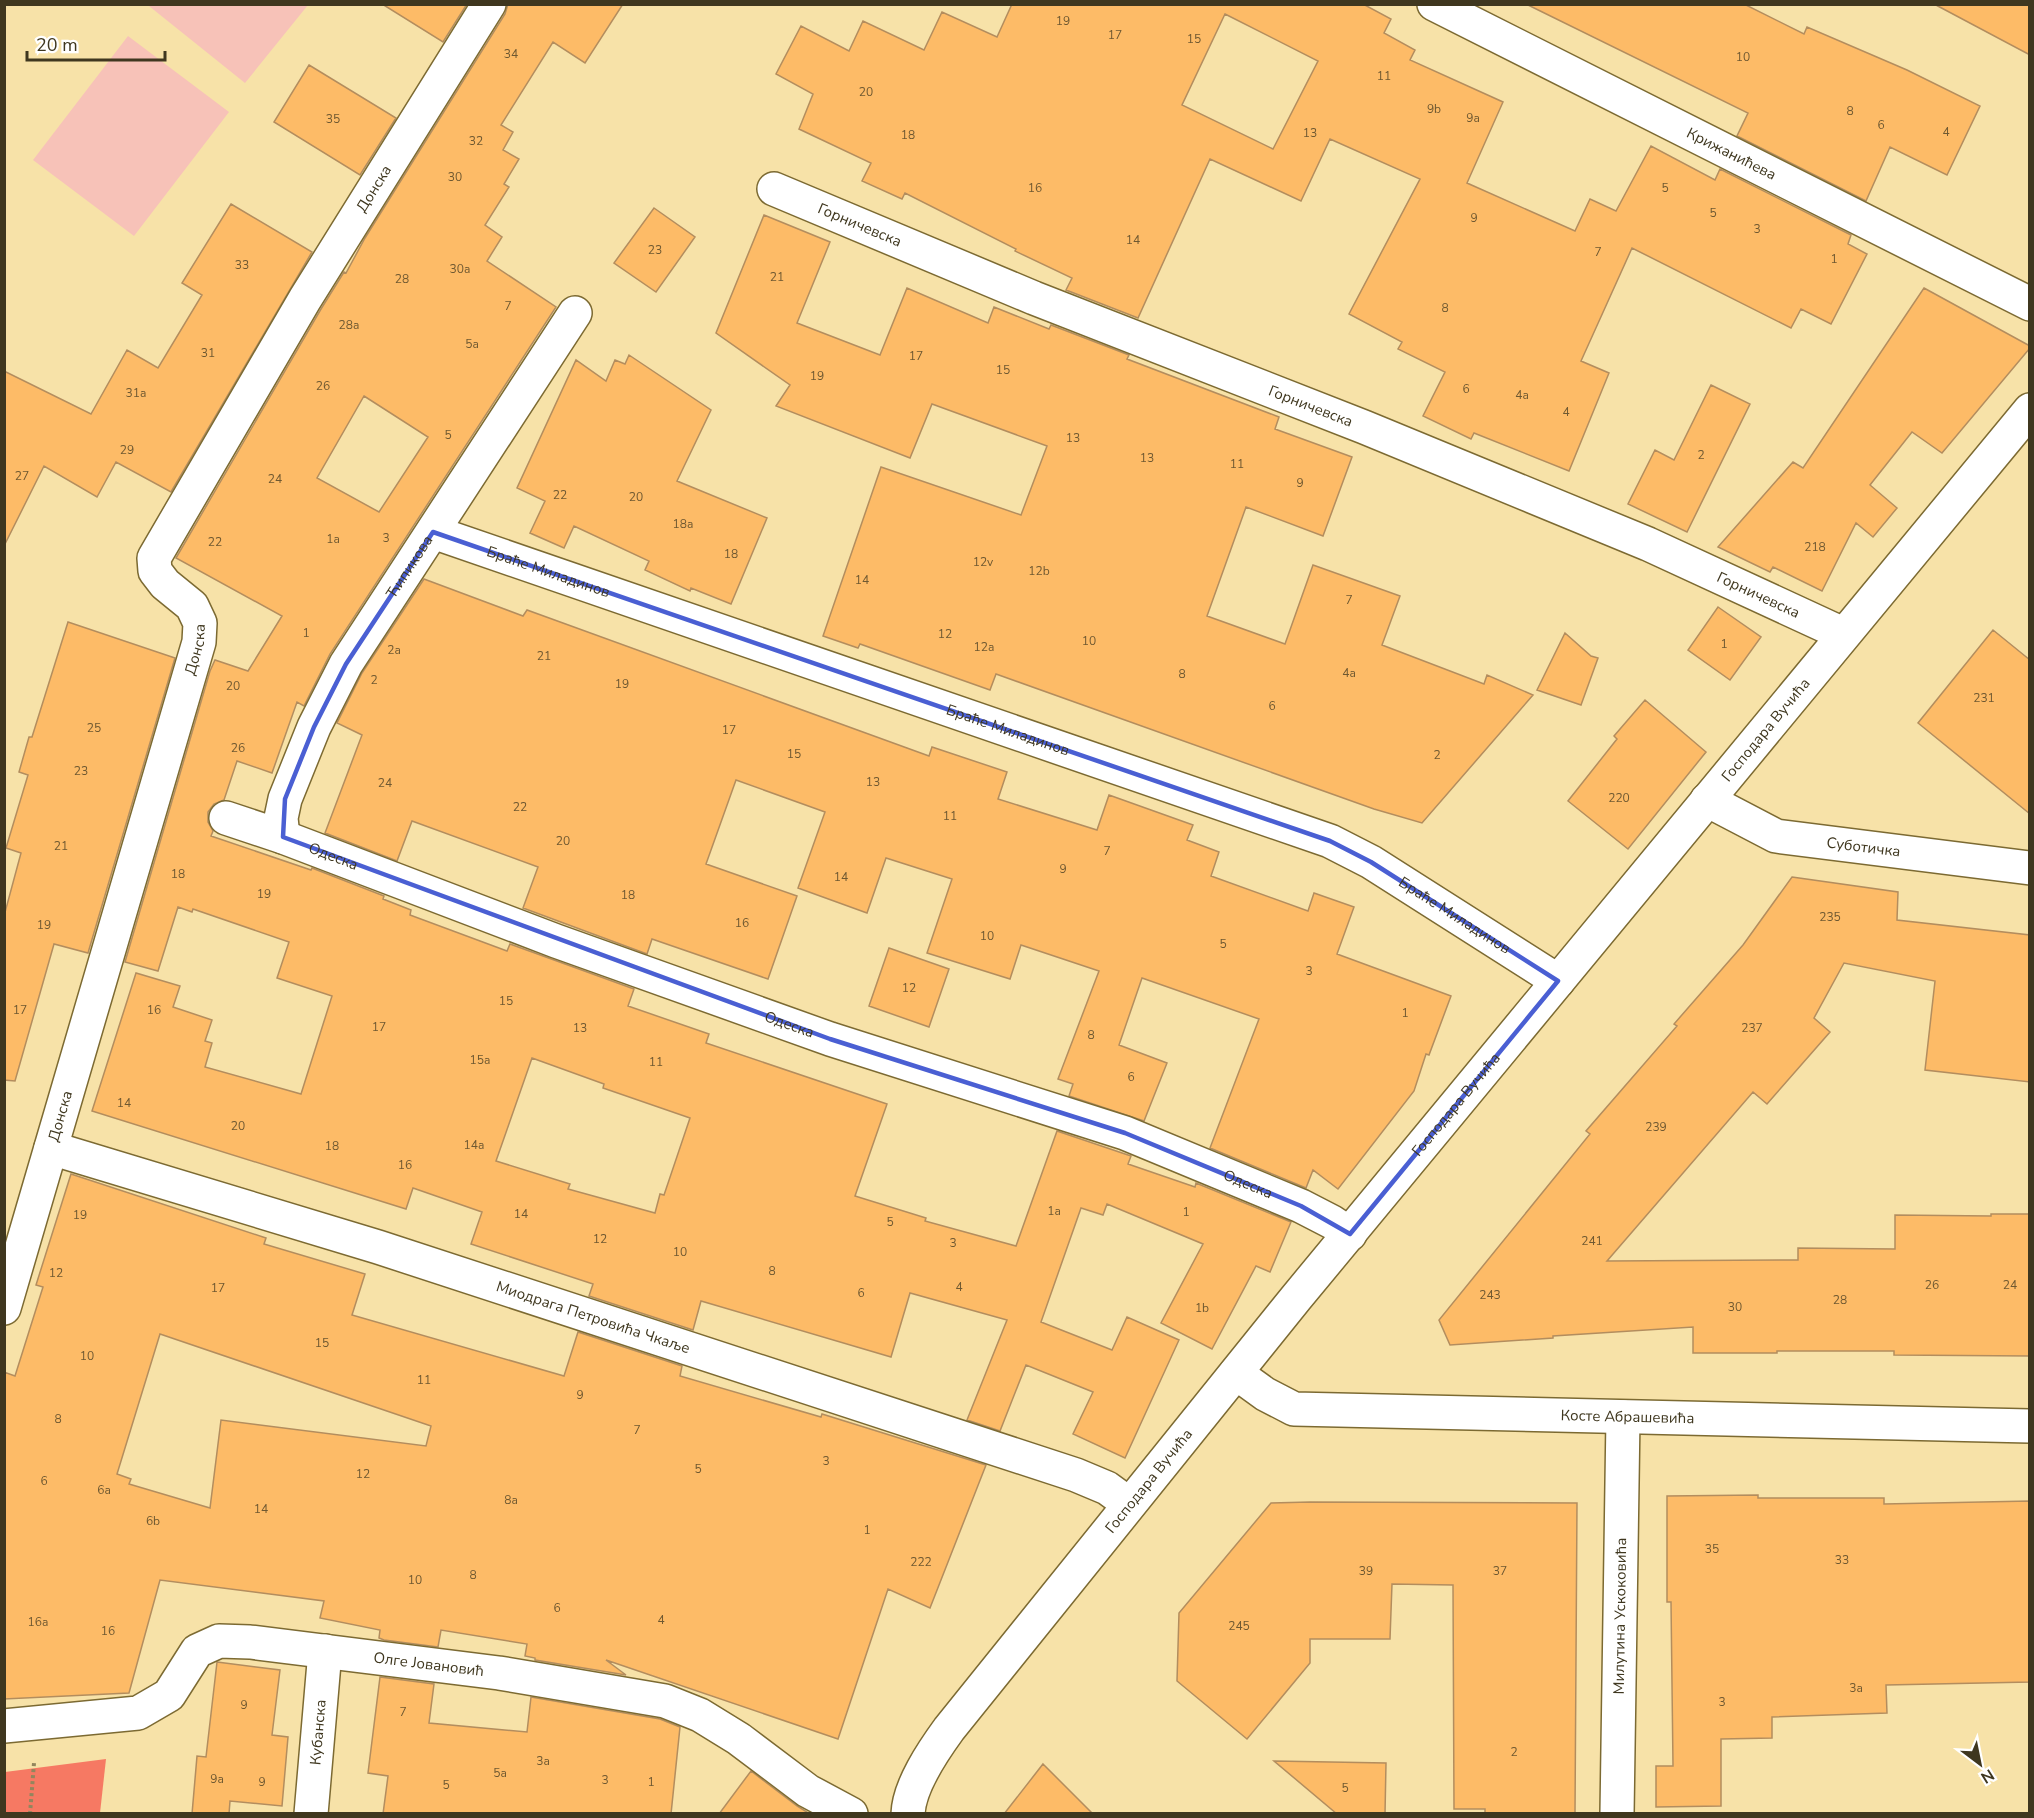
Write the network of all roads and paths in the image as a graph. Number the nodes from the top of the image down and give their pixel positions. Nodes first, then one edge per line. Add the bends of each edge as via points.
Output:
1 (489, 4) edge
2 (1434, 4) edge
3 (774, 189) dead end
4 (2030, 304) edge
5 (575, 313) dead end
6 (2030, 410) edge
7 (433, 532) junction
8 (1843, 634) junction
9 (1707, 800) junction
10 (226, 818) dead end
11 (283, 837) junction
12 (2030, 868) edge
13 (1558, 981) junction
14 (51, 1148) junction
15 (1350, 1234) junction
16 (4, 1308) edge
17 (1236, 1373) junction
18 (1623, 1418) junction
19 (2030, 1426) edge
20 (1129, 1504) junction
21 (325, 1651) junction
22 (38, 1723) junction
23 (4, 1726) edge
24 (30, 1814) edge
25 (311, 1814) edge
26 (851, 1814) edge
27 (908, 1814) edge
28 (1617, 1814) edge

1 - 14 street, Донска via 299,309 154,558 155,571 165,584 192,606 200,623 199,642
2 - 4 street, Крижанићева
3 - 8 street, Горничевска via 1034,298 1364,426 1637,540
5 - 7 street, Ћипикова
6 - 8 street, Господара Вучића
7 - 11 street, Ћипикова via 346,664 314,727 285,799
7 - 13 street, Браће Миладинов via 1330,841 1371,862
8 - 9 street, Господара Вучића
9 - 12 street, Суботичка via 1776,836
9 - 13 street, Господара Вучића
10 - 11 street, Одеска
11 - 15 street, Одеска via 830,1039 1125,1133 1301,1206
13 - 15 street, Господара Вучића
14 - 16 street, Донска
14 - 20 street, Миодрага Петровића Чкаље via 378,1247 1064,1472 1107,1488
15 - 17 street, Господара Вучића
17 - 18 street, Косте Абрашевића via 1294,1409
17 - 20 street, Господара Вучића
18 - 19 street, Косте Абрашевића
18 - 28 street, Милутина Ускоковића
20 - 27 street, Господара Вучића via 933,1751 912,1794
21 - 22 street, Олге Јовановић via 219,1641 197,1651 169,1695 138,1713
21 - 25 street, Кубанска
21 - 26 street, Олге Јовановић via 499,1673 665,1701 700,1715 808,1791
22 - 23 street, Олге Јовановић
22 - 24 path

